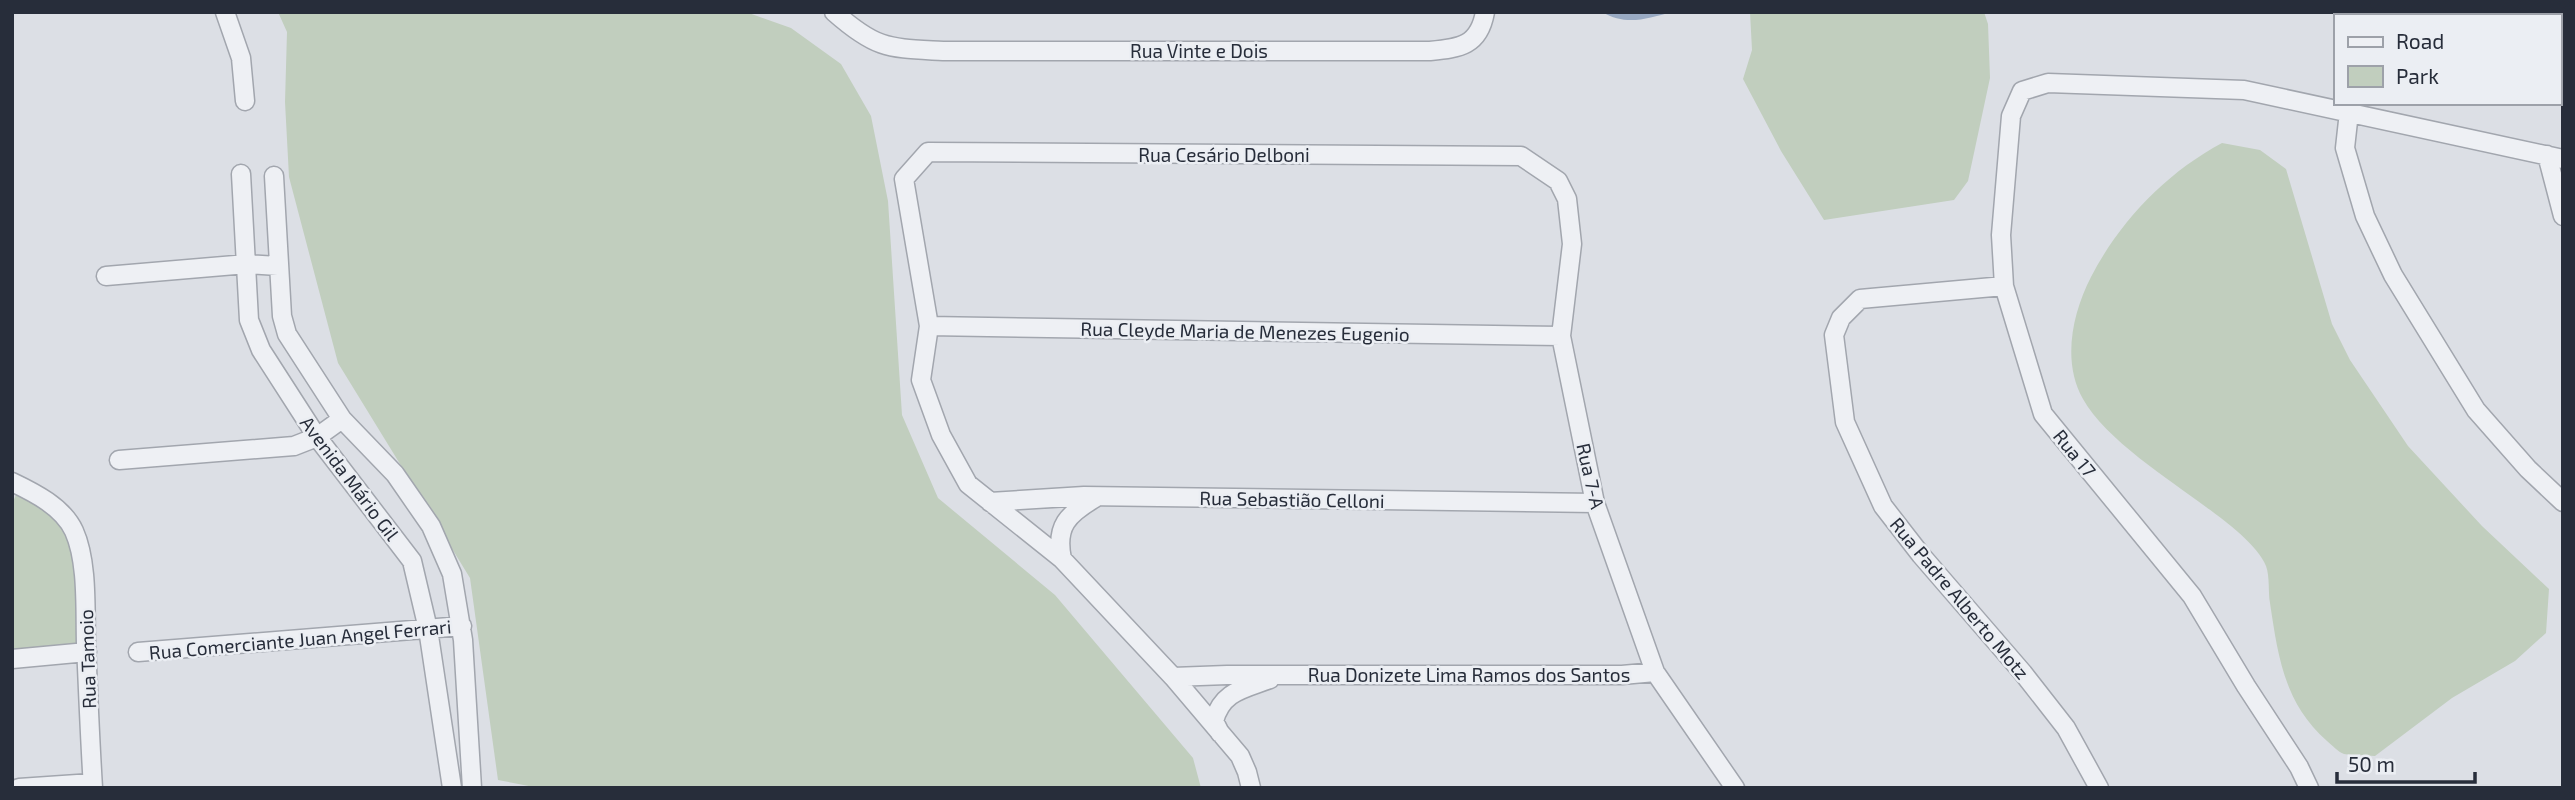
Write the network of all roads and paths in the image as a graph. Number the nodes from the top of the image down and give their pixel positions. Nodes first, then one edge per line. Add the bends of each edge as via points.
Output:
1 (225, 12) edge
2 (834, 12) edge
3 (1485, 12) edge
4 (245, 101) dead end
5 (2349, 113) junction
6 (1521, 156) joint
7 (2555, 157) edge
8 (241, 174) dead end
9 (274, 176) dead end
10 (2563, 216) edge
11 (247, 264) junction
12 (278, 266) junction
13 (106, 276) dead end
14 (2004, 286) junction
15 (929, 327) junction
16 (1561, 336) junction
17 (342, 419) junction
18 (317, 437) junction
19 (119, 460) dead end
20 (14, 487) edge
21 (1098, 497) junction
22 (990, 502) junction
23 (2563, 502) edge
24 (1595, 503) junction
25 (1062, 559) junction
26 (462, 626) junction
27 (428, 629) junction
28 (87, 652) junction
29 (138, 652) dead end
30 (12, 659) edge
31 (1655, 672) junction
32 (1283, 675) junction
33 (1173, 677) junction
34 (1220, 733) junction
35 (93, 785) edge
36 (19, 788) edge
37 (452, 788) edge
38 (472, 788) edge
39 (1251, 788) edge
40 (1735, 788) edge
41 (2099, 788) edge
42 (2309, 788) edge

1 - 4 street via 241,58
2 - 3 street, Rua Vinte e Dois via 862,36 892,48 943,51 1430,51 1473,40
5 - 7 street
5 - 14 street, Rua 17 via 2244,90 2048,83 2022,91 2011,116 2001,235
5 - 23 street via 2345,148 2365,216 2393,275 2476,410
6 - 15 street, Rua Cesário Delboni via 928,152 904,179
6 - 16 street, Rua 7-A via 1558,181 1567,200 1572,244
7 - 10 street
8 - 11 street, Avenida Mário Gil
9 - 12 street, Avenida Mário Gil
11 - 12 street
11 - 13 street
11 - 18 street, Avenida Mário Gil via 249,320 261,350
12 - 17 street, Avenida Mário Gil via 287,334
14 - 41 street, Rua Padre Alberto Motz via 1860,299 1853,304 1840,318 1834,335 1845,422 1883,506 2066,728
14 - 42 street, Rua 17 via 2043,414 2192,596
15 - 16 street, Rua Cleyde Maria de Menezes Eugenio
15 - 22 street via 921,380 947,448 968,484
16 - 24 street, Rua 7-A
17 - 18 street
17 - 26 street, Avenida Mário Gil via 395,474 431,526 452,574
18 - 19 street via 294,446
18 - 27 street, Avenida Mário Gil via 412,561
20 - 28 street, Rua Tamoio via 55,507 74,532 81,555
21 - 22 street, Rua Sebastião Celloni
21 - 24 street, Rua Sebastião Celloni
21 - 25 street via 1067,519 1059,545
22 - 25 street
24 - 31 street, Rua 7-A
25 - 33 street
26 - 27 street, Rua Comerciante Juan Angel Ferrari
26 - 38 street, Avenida Mário Gil
27 - 29 street, Rua Comerciante Juan Angel Ferrari
27 - 37 street, Avenida Mário Gil
28 - 30 street
28 - 35 street, Rua Tamoio
31 - 32 street, Rua Donizete Lima Ramos dos Santos via 1622,676
31 - 40 street, Rua 7-A
32 - 33 street, Rua Donizete Lima Ramos dos Santos
32 - 34 street via 1227,697 1214,721
33 - 34 street
34 - 39 street via 1240,756
35 - 36 street

